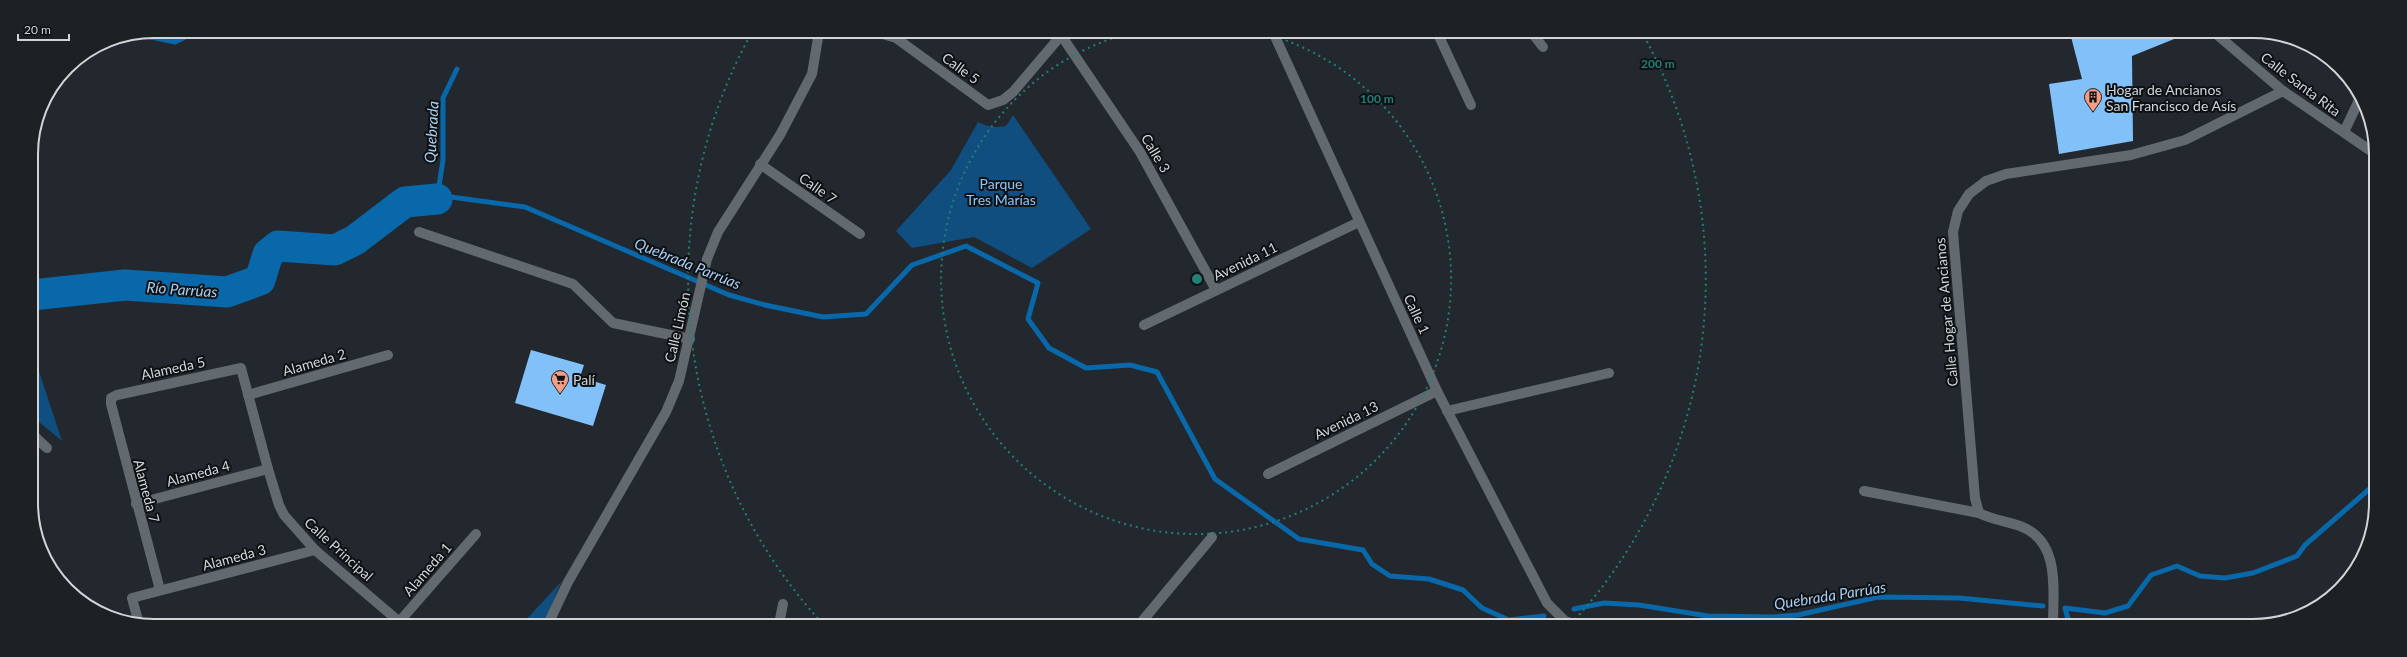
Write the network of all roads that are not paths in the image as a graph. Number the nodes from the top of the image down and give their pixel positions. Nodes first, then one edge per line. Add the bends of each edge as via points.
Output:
1 (818, 38) edge
2 (896, 38) edge
3 (1059, 38) edge
4 (1066, 38) edge
5 (1276, 38) edge
6 (1440, 38) edge
7 (1536, 38) edge
8 (2221, 38) edge
9 (1543, 47) dead end
10 (2283, 90) junction
11 (2357, 104) edge
12 (1472, 105) dead end
13 (2344, 132) junction
14 (2369, 149) edge
15 (760, 164) junction
16 (1359, 222) junction
17 (419, 232) dead end
18 (860, 234) dead end
19 (1216, 290) junction
20 (1144, 325) dead end
21 (690, 339) junction
22 (388, 355) dead end
23 (241, 368) joint
24 (1609, 373) dead end
25 (1438, 391) junction
26 (248, 395) junction
27 (112, 398) joint
28 (1447, 411) junction
29 (38, 440) edge
30 (47, 448) dead end
31 (268, 469) junction
32 (1268, 474) dead end
33 (1864, 491) dead end
34 (136, 504) junction
35 (1979, 513) junction
36 (476, 534) dead end
37 (1212, 537) dead end
38 (315, 550) junction
39 (160, 590) junction
40 (783, 604) dead end
41 (137, 618) edge
42 (395, 619) edge
43 (403, 619) edge
44 (550, 619) edge
45 (780, 619) edge
46 (1144, 619) edge
47 (1563, 619) edge
48 (2053, 619) edge

1 - 15 street, Calle Limón via 812,74 780,135
2 - 3 street, Calle 5 via 988,105 1003,100 1013,92
4 - 19 street, Calle 3 via 1140,152
5 - 16 street, Calle 1
6 - 12 street
7 - 9 street
8 - 10 street, Calle Santa Rita
10 - 13 street, Calle Santa Rita
10 - 35 street, Calle Hogar de Ancianos via 2186,140 2131,155 2006,174 1986,181 1969,194 1958,211 1952,232 1975,498
11 - 13 street
13 - 14 street, Calle Santa Rita
15 - 18 street, Calle 7
15 - 21 street, Calle Limón via 718,232 707,259
16 - 19 street, Avenida 11
16 - 25 street, Calle 1
17 - 21 street via 573,284 613,323
19 - 20 street, Avenida 11
21 - 44 street, Calle Limón via 679,381 666,412 568,582
22 - 26 street, Alameda 2
23 - 26 street, Calle Principal
23 - 27 street, Alameda 5
24 - 28 street
25 - 28 street, Calle 1
25 - 32 street, Avenida 13
26 - 31 street, Calle Principal
27 - 34 street, Alameda 7 via 111,404
28 - 47 street, Calle 1 via 1548,603
29 - 30 street
31 - 34 street, Alameda 4
31 - 38 street, Calle Principal via 281,510
33 - 35 street
34 - 39 street, Alameda 7
35 - 48 street via 2036,534 2045,546 2052,568
36 - 43 street, Alameda 1
37 - 46 street
38 - 39 street, Alameda 3
38 - 42 street, Calle Principal
39 - 41 street, Alameda 3 via 132,598
40 - 45 street

